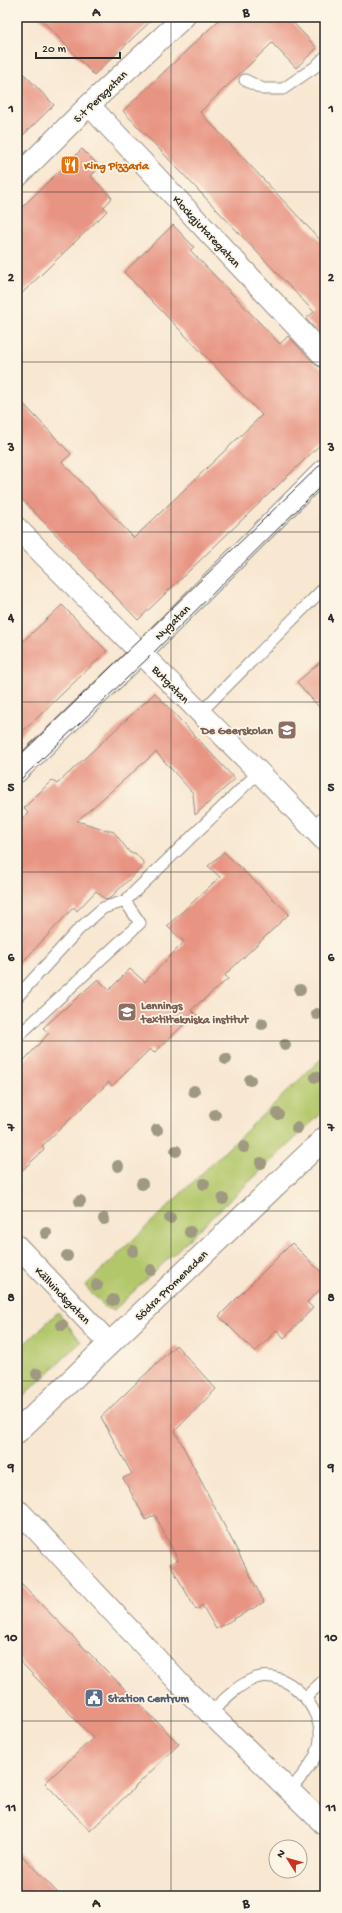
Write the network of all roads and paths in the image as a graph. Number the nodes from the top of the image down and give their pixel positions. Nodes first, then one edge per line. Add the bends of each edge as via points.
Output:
1 (184, 17) edge
2 (325, 57) edge
3 (245, 80) dead end
4 (90, 105) junction
5 (17, 177) edge
6 (325, 357) edge
7 (325, 470) edge
8 (17, 528) edge
9 (325, 587) edge
10 (141, 653) junction
11 (200, 713) junction
12 (17, 772) edge
13 (259, 772) junction
14 (321, 828) edge
15 (125, 901) junction
16 (17, 997) edge
17 (17, 1038) edge
18 (325, 1138) edge
19 (17, 1246) edge
20 (109, 1344) junction
21 (17, 1432) edge
22 (20, 1512) dead end
23 (325, 1679) edge
24 (306, 1697) junction
25 (210, 1713) junction
26 (290, 1791) junction
27 (325, 1825) edge

1 - 4 street, S:t Persgatan
2 - 3 lane via 283,89 263,89
4 - 5 street, S:t Persgatan
4 - 6 street, Klockgjutaregatan
7 - 10 street, Nygatan
8 - 10 street, Butgatan
9 - 11 lane
10 - 11 street, Butgatan
10 - 12 street, Nygatan
11 - 13 street, Butgatan
13 - 14 street, Butgatan
13 - 15 lane
15 - 16 lane via 103,908 79,929
15 - 17 lane via 140,923
18 - 20 main road, Södra Promenaden
19 - 20 street, Källvindsgatan
20 - 21 main road, Södra Promenaden
22 - 25 street
23 - 24 lane
24 - 25 lane via 280,1678 257,1678 239,1686
24 - 26 lane via 317,1716 320,1738 316,1756
25 - 26 street
26 - 27 street

